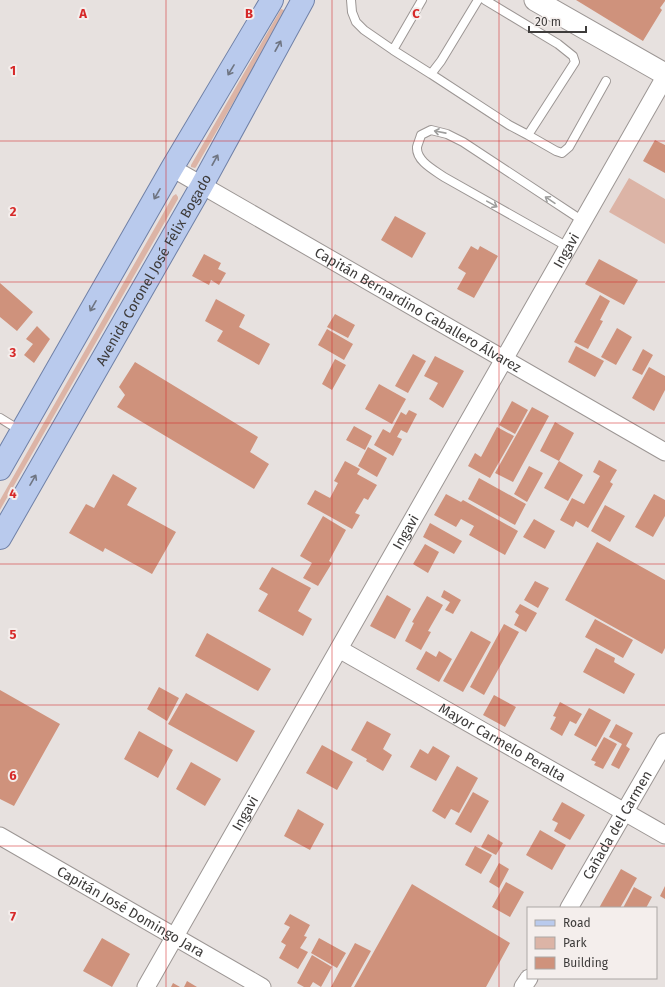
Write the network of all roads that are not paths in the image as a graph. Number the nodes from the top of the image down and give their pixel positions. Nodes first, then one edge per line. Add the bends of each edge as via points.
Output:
1 (272, 0) edge
2 (303, 0) edge
3 (350, 0) edge
4 (422, 0) edge
5 (478, 0) edge
6 (485, 0) edge
7 (535, 0) edge
8 (393, 50) junction
9 (431, 74) junction
10 (665, 75) edge
11 (606, 81) dead end
12 (528, 135) junction
13 (172, 168) junction
14 (202, 185) junction
15 (583, 222) junction
16 (568, 247) junction
17 (504, 359) junction
18 (0, 418) edge
19 (21, 431) junction
20 (665, 452) edge
21 (0, 469) edge
22 (0, 538) edge
23 (339, 649) junction
24 (665, 742) edge
25 (624, 812) junction
26 (665, 835) edge
27 (0, 836) edge
28 (570, 907) edge
29 (175, 936) junction
30 (146, 987) edge
31 (262, 987) edge

1 -> 13 main road
14 -> 2 main road, Avenida Coronel José Félix Bogado
3 - 8 lane via 356,22
4 - 8 lane
5 - 9 lane via 442,61
6 - 12 lane via 558,44 575,59
7 - 10 street
8 - 9 lane
9 - 12 lane
10 - 15 street, Ingavi
11 - 12 lane via 570,147 562,153
13 - 14 street, Capitán Bernardino Caballero Álvarez
13 -> 19 main road
14 - 17 street, Capitán Bernardino Caballero Álvarez
22 -> 14 main road, Avenida Coronel José Félix Bogado
15 - 16 street, Ingavi
15 -> 16 lane via 463,142 431,130 421,135 417,148 418,156 429,167
16 - 17 street, Ingavi
17 - 20 street, Capitán Bernardino Caballero Álvarez
17 - 23 street, Ingavi
18 - 19 lane
19 - 21 main road
23 - 25 street, Mayor Carmelo Peralta
23 - 29 street, Ingavi
24 - 25 street, Cañada del Carmen
25 - 26 street, Mayor Carmelo Peralta
25 - 28 street, Cañada del Carmen
27 - 29 street, Capitán José Domingo Jara
29 - 30 street, Ingavi
29 - 31 street, Capitán José Domingo Jara

